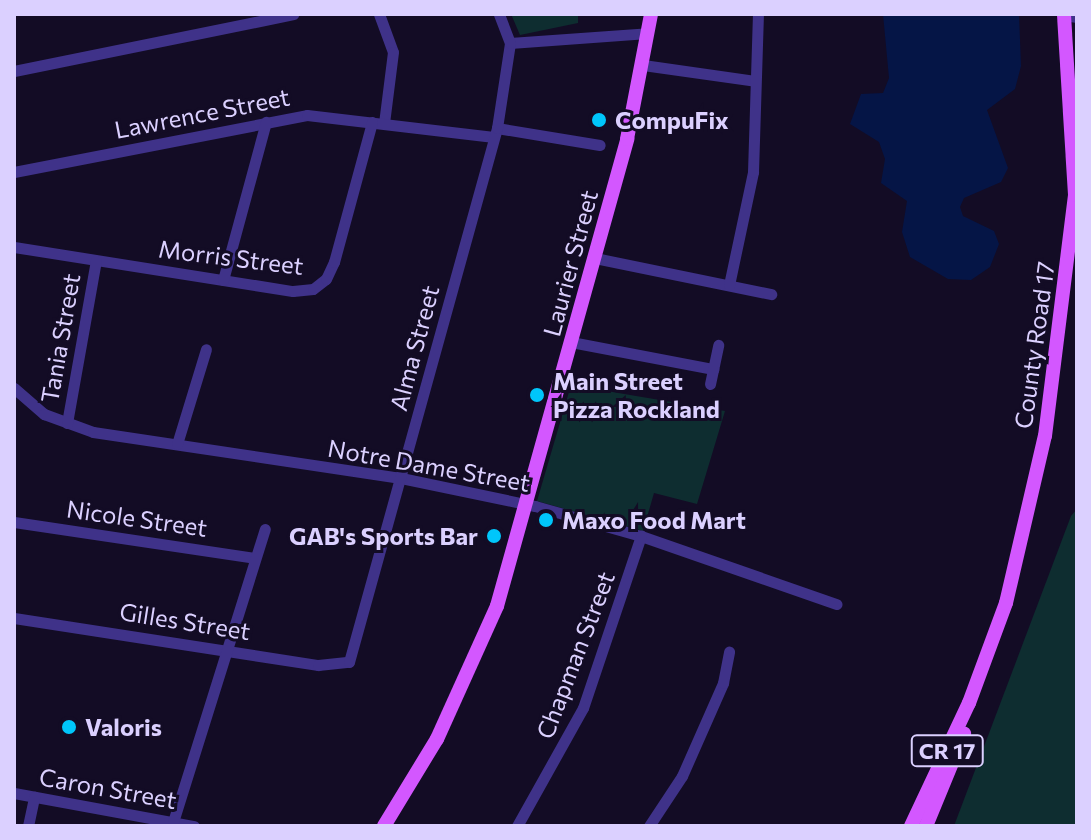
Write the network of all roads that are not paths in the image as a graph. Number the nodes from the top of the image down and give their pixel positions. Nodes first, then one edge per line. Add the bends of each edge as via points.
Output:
1 (293, 14) edge
2 (379, 14) edge
3 (499, 14) edge
4 (651, 14) edge
5 (758, 14) edge
6 (1068, 16) edge
7 (648, 33) junction
8 (510, 43) junction
9 (643, 65) junction
10 (14, 71) edge
11 (755, 81) junction
12 (266, 122) junction
13 (378, 123) junction
14 (496, 132) junction
15 (600, 145) dead end
16 (14, 172) edge
17 (14, 247) edge
18 (595, 258) junction
19 (96, 261) junction
20 (223, 280) junction
21 (729, 285) junction
22 (771, 294) dead end
23 (571, 342) junction
24 (718, 345) dead end
25 (206, 349) dead end
26 (713, 369) junction
27 (710, 384) dead end
28 (14, 388) edge
29 (67, 423) junction
30 (177, 444) junction
31 (401, 478) junction
32 (526, 505) junction
33 (14, 522) edge
34 (265, 529) dead end
35 (641, 536) junction
36 (254, 558) junction
37 (836, 604) dead end
38 (14, 618) edge
39 (226, 649) junction
40 (729, 652) dead end
41 (349, 662) joint
42 (981, 674) junction
43 (14, 793) edge
44 (34, 797) junction
45 (173, 822) junction
46 (28, 826) edge
47 (194, 826) edge
48 (384, 826) edge
49 (517, 826) edge
50 (649, 826) edge
51 (911, 826) edge
52 (926, 826) edge

1 - 10 street
2 - 13 street via 393,52
3 - 8 street
4 - 7 main road, Laurier Street
5 - 11 street
6 - 42 main road, County Road 17 / CR 17 via 1075,195 1055,379 1006,603
7 - 8 street
7 - 9 main road, Laurier Street
8 - 14 street, Alma Street
9 - 11 street
9 - 18 main road, Laurier Street
11 - 21 street via 753,172
12 - 13 street, Lawrence Street via 307,115
12 - 16 street, Lawrence Street
12 - 20 street
13 - 14 street, Lawrence Street
13 - 20 street, Morris Street via 326,279 313,289 293,291
14 - 15 street, Lawrence Street
14 - 31 street, Alma Street
17 - 19 street, Morris Street
18 - 21 street
18 - 23 main road, Laurier Street
19 - 20 street, Morris Street
19 - 29 street, Tania Street
21 - 22 street
23 - 26 street
23 - 32 main road, Laurier Street
24 - 26 street
25 - 30 street
26 - 27 street
28 - 29 street, Notre Dame Street via 44,414
29 - 30 street, Notre Dame Street
30 - 31 street, Notre Dame Street
31 - 32 street, Notre Dame Street
31 - 41 street, Alma Street
32 - 35 street, Notre Dame Street
32 - 48 main road, Laurier Street via 480,652 437,739
33 - 36 street, Nicole Street
34 - 36 street
35 - 37 street, Notre Dame Street
35 - 49 street, Chapman Street via 583,708
36 - 39 street
38 - 39 street, Gilles Street
39 - 41 street, Gilles Street via 318,665
39 - 45 street
40 - 50 street via 723,683 682,776
42 - 51 main road, County Road 17 / CR 17
42 - 52 main road, County Road 17 / CR 17 via 975,704
43 - 44 street, Caron Street
44 - 45 street, Caron Street
44 - 46 street
45 - 47 street, Caron Street

